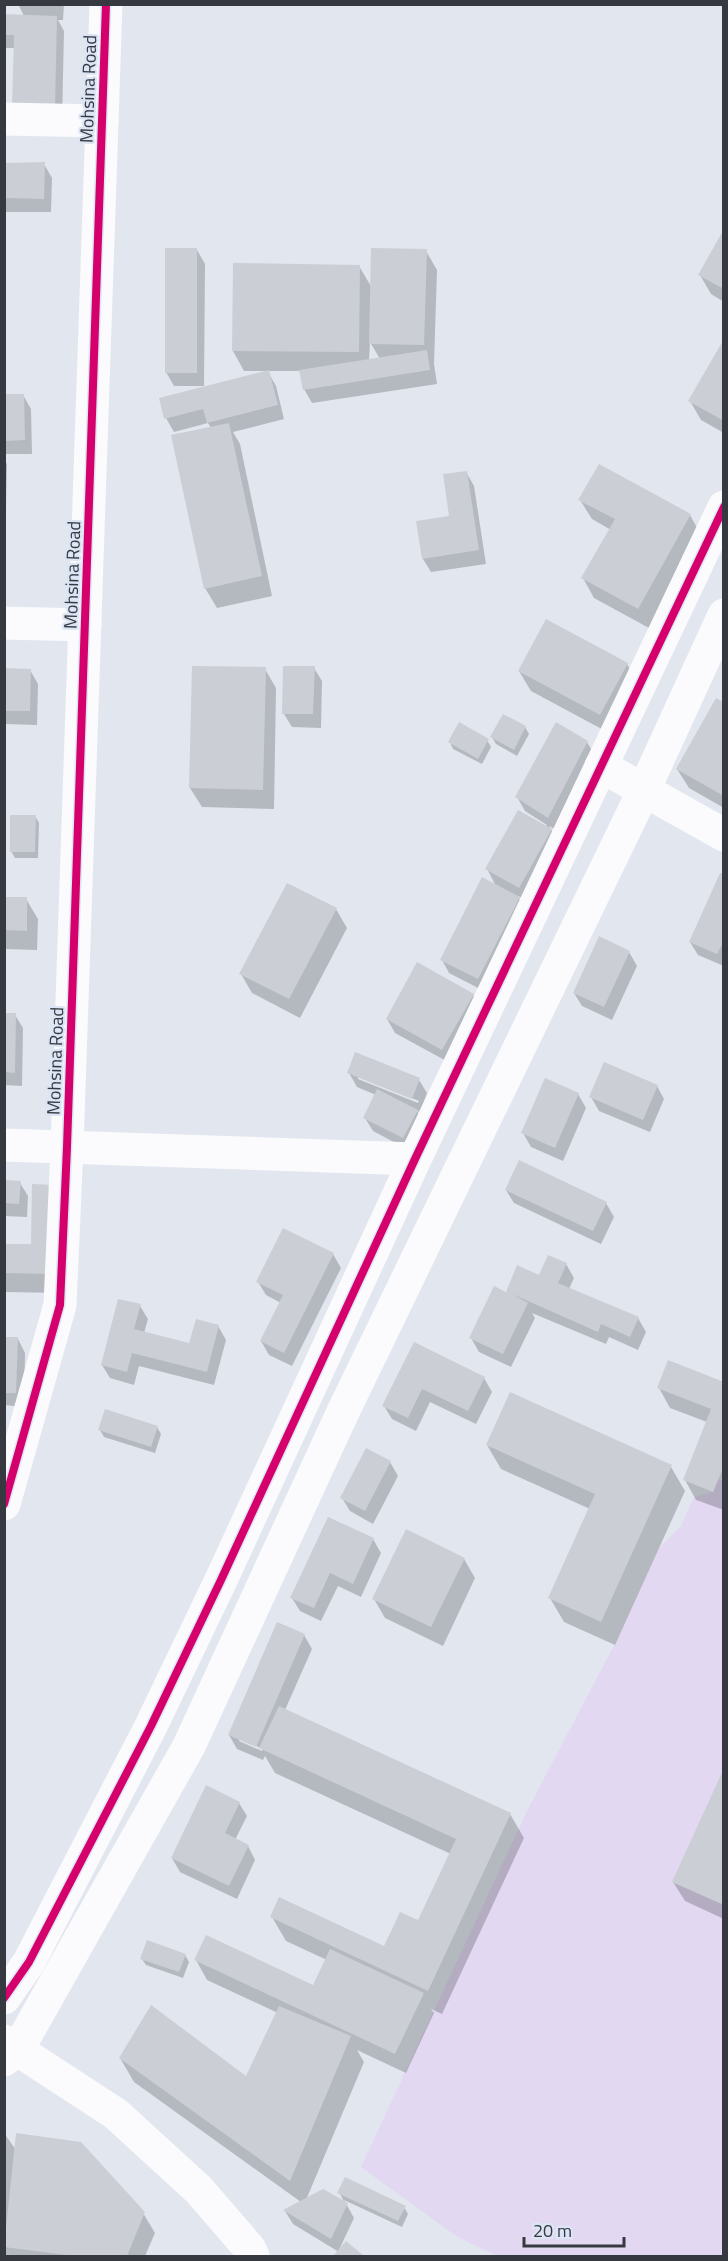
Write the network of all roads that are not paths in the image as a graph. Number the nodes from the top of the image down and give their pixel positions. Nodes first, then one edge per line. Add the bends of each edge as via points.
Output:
1 (106, 4) edge
2 (4, 119) edge
3 (102, 121) junction
4 (723, 507) edge
5 (723, 615) edge
6 (4, 623) edge
7 (85, 625) junction
8 (601, 766) junction
9 (644, 790) junction
10 (723, 835) edge
11 (441, 1105) junction
12 (482, 1126) junction
13 (4, 1145) edge
14 (68, 1147) junction
15 (415, 1159) junction
16 (304, 1396) junction
17 (342, 1414) junction
18 (4, 1504) edge
19 (221, 1580) junction
20 (257, 1596) junction
21 (151, 1726) junction
22 (189, 1746) junction
23 (4, 1998) edge
24 (9, 2050) edge
25 (253, 2256) edge

1 - 3 street, Mohsina Road
2 - 3 street
3 - 7 street, Mohsina Road
4 - 8 street
5 - 9 street
6 - 7 street
7 - 14 street, Mohsina Road
8 - 9 street
8 - 11 street
9 - 10 street
9 - 12 street
11 - 12 street
11 - 15 street
12 - 17 street
13 - 14 street
14 - 15 street
14 - 18 street, Mohsina Road via 60,1305
15 - 16 street
16 - 17 street
16 - 19 street
17 - 20 street
19 - 20 street
19 - 21 street
20 - 22 street
21 - 22 street
21 - 23 street via 29,1962
22 - 24 street
24 - 25 street via 116,2114 199,2190

